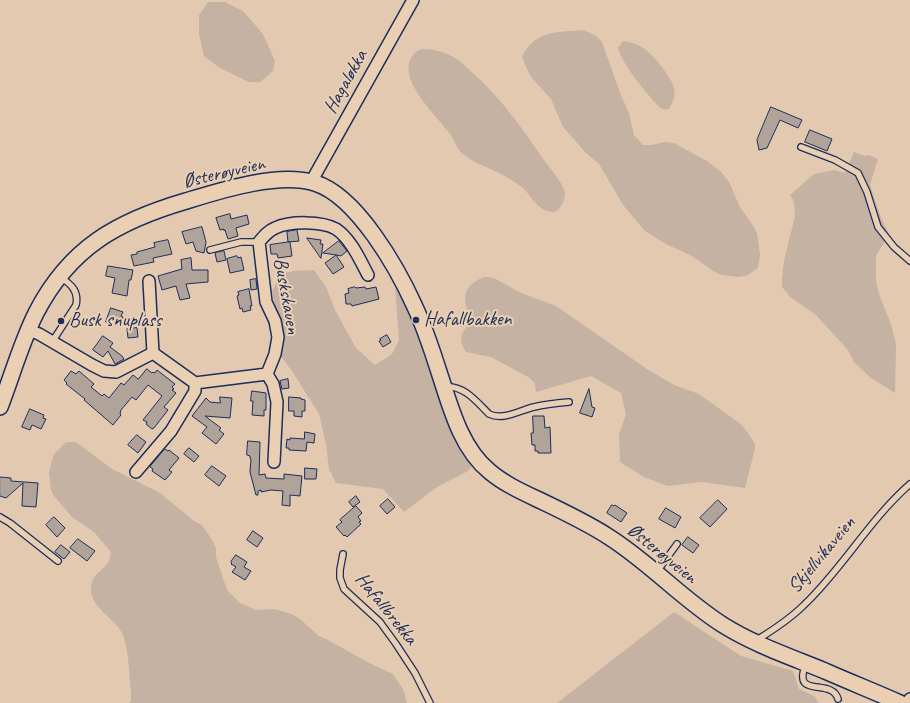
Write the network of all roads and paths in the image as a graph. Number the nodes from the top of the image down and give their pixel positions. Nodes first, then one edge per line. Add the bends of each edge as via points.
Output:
1 (413, 0) edge
2 (801, 147) dead end
3 (312, 182) junction
4 (260, 242) junction
5 (210, 250) dead end
6 (910, 262) edge
7 (368, 275) dead end
8 (60, 276) junction
9 (149, 281) dead end
10 (28, 330) junction
11 (52, 342) junction
12 (153, 353) junction
13 (267, 374) junction
14 (195, 383) junction
15 (444, 387) junction
16 (569, 402) dead end
17 (0, 407) edge
18 (274, 462) dead end
19 (136, 472) dead end
20 (910, 484) edge
21 (0, 517) edge
22 (677, 544) dead end
23 (343, 554) dead end
24 (58, 561) dead end
25 (656, 573) junction
26 (757, 644) junction
27 (806, 664) junction
28 (838, 699) dead end
29 (910, 699) edge
30 (430, 703) edge
31 (900, 703) edge
32 (907, 703) edge

1 - 3 street, Hagaløkka
2 - 6 lane via 835,160 858,173 878,226
3 - 8 main road, Østerøyveien via 277,181 234,188 139,216 100,238 76,258
3 - 15 main road, Østerøyveien via 337,194 350,206 386,253 415,305
4 - 5 lane via 241,242
4 - 7 street, Buskskauen via 265,234 276,227 305,222 326,225 336,229 345,238
4 - 13 street, Buskskauen via 266,302 275,321 278,337
8 - 10 main road, Østerøyveien
8 - 11 lane via 72,285 77,299 76,305
9 - 12 street
10 - 11 street
10 - 17 main road, Østerøyveien
11 - 12 street via 104,371 116,372
12 - 14 street
13 - 14 street
13 - 18 street via 278,402
14 - 19 street via 195,391 171,431
15 - 16 lane via 451,386 462,390 493,416
15 - 25 main road, Østerøyveien via 466,441 488,471 510,486 608,536
20 - 26 lane, Skjellvikaveien via 873,522 804,606 760,638
21 - 24 lane
22 - 25 lane
23 - 30 lane, Hafallbrekka via 340,578 344,588 380,622 415,673
25 - 26 main road, Østerøyveien via 708,615
26 - 27 main road, Østerøyveien
27 - 28 lane via 802,675 806,684 831,690
27 - 31 main road, Østerøyveien
29 - 32 street

